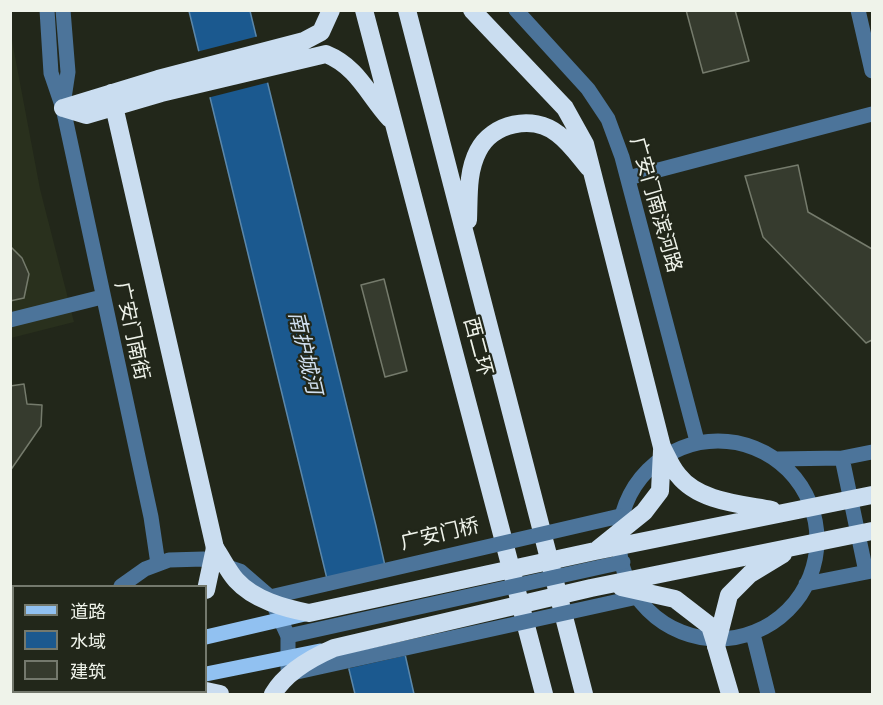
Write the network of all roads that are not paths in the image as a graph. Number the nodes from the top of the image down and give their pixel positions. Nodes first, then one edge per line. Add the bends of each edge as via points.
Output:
1 (47, 10) edge
2 (63, 10) edge
3 (332, 10) edge
4 (364, 10) edge
5 (407, 10) edge
6 (472, 10) edge
7 (516, 10) edge
8 (858, 10) edge
9 (284, 55) junction
10 (873, 71) edge
11 (157, 89) junction
12 (113, 100) junction
13 (63, 108) junction
14 (873, 114) edge
15 (397, 128) junction
16 (122, 146) junction
17 (589, 168) junction
18 (628, 178) junction
19 (468, 240) junction
20 (102, 297) junction
21 (10, 320) edge
22 (697, 441) junction
23 (662, 447) junction
24 (873, 452) edge
25 (842, 458) junction
26 (777, 459) junction
27 (873, 495) edge
28 (783, 513) junction
29 (620, 516) junction
30 (873, 531) edge
31 (795, 547) junction
32 (215, 548) junction
33 (595, 550) junction
34 (623, 562) junction
35 (158, 564) junction
36 (869, 572) edge
37 (609, 584) junction
38 (123, 585) edge
39 (207, 585) edge
40 (806, 585) junction
41 (270, 597) junction
42 (633, 598) junction
43 (309, 613) junction
44 (753, 634) junction
45 (288, 636) junction
46 (207, 637) edge
47 (716, 646) junction
48 (334, 648) junction
49 (207, 674) edge
50 (288, 674) junction
51 (273, 694) edge
52 (281, 694) edge
53 (544, 694) edge
54 (584, 694) edge
55 (730, 694) edge
56 (768, 694) edge

1 - 13 street, 广安门南街 via 51,73
2 - 13 street, 广安门南街 via 68,72
3 - 9 highway via 321,32
4 - 15 highway, 西二环
5 - 19 highway, 西二环
6 - 17 highway via 564,108 585,144
7 - 18 street, 广安门南滨河路 via 588,89 608,119
8 - 10 street
9 - 11 highway
9 - 15 highway via 326,54 339,59 356,73
11 - 12 highway
11 - 16 highway via 127,118
12 - 13 highway
12 - 16 highway
13 - 20 street, 广安门南街
14 - 18 street
15 - 53 highway, 西二环
16 - 32 highway
17 - 19 highway via 556,132 537,125 513,123 492,133 478,151 470,176
17 - 23 highway
18 - 22 street, 广安门南滨河路
19 - 54 highway, 西二环
20 - 21 street
20 - 35 street, 广安门南街
22 - 26 street via 737,441
22 - 29 street via 670,451 645,470
23 - 28 highway, bridge via 687,485 713,498
23 - 33 highway, bridge via 660,491 644,512
24 - 25 street
25 - 26 street
25 - 36 street
26 - 40 street via 800,483 816,522 816,552
27 - 28 highway, bridge
28 - 33 highway, bridge
29 - 34 street
29 - 41 street, 广安门桥, bridge
30 - 31 highway, bridge
31 - 37 highway, bridge
31 - 47 highway, bridge via 750,574 729,595
32 - 39 highway, bridge
32 - 43 highway, bridge via 236,580 259,596 282,607
33 - 43 highway, bridge
34 - 42 street
34 - 45 street, bridge
35 - 38 street
35 - 41 street via 204,559 240,571
36 - 40 street
37 - 47 highway, bridge via 675,599 710,626
37 - 48 highway, bridge
40 - 44 street via 783,613
41 - 45 street
42 - 44 street via 680,633 706,642
42 - 50 street, bridge
43 - 46 main road, bridge
44 - 56 street
45 - 50 street
47 - 55 highway
48 - 49 main road, bridge
48 - 51 highway, bridge via 305,663
50 - 52 street

